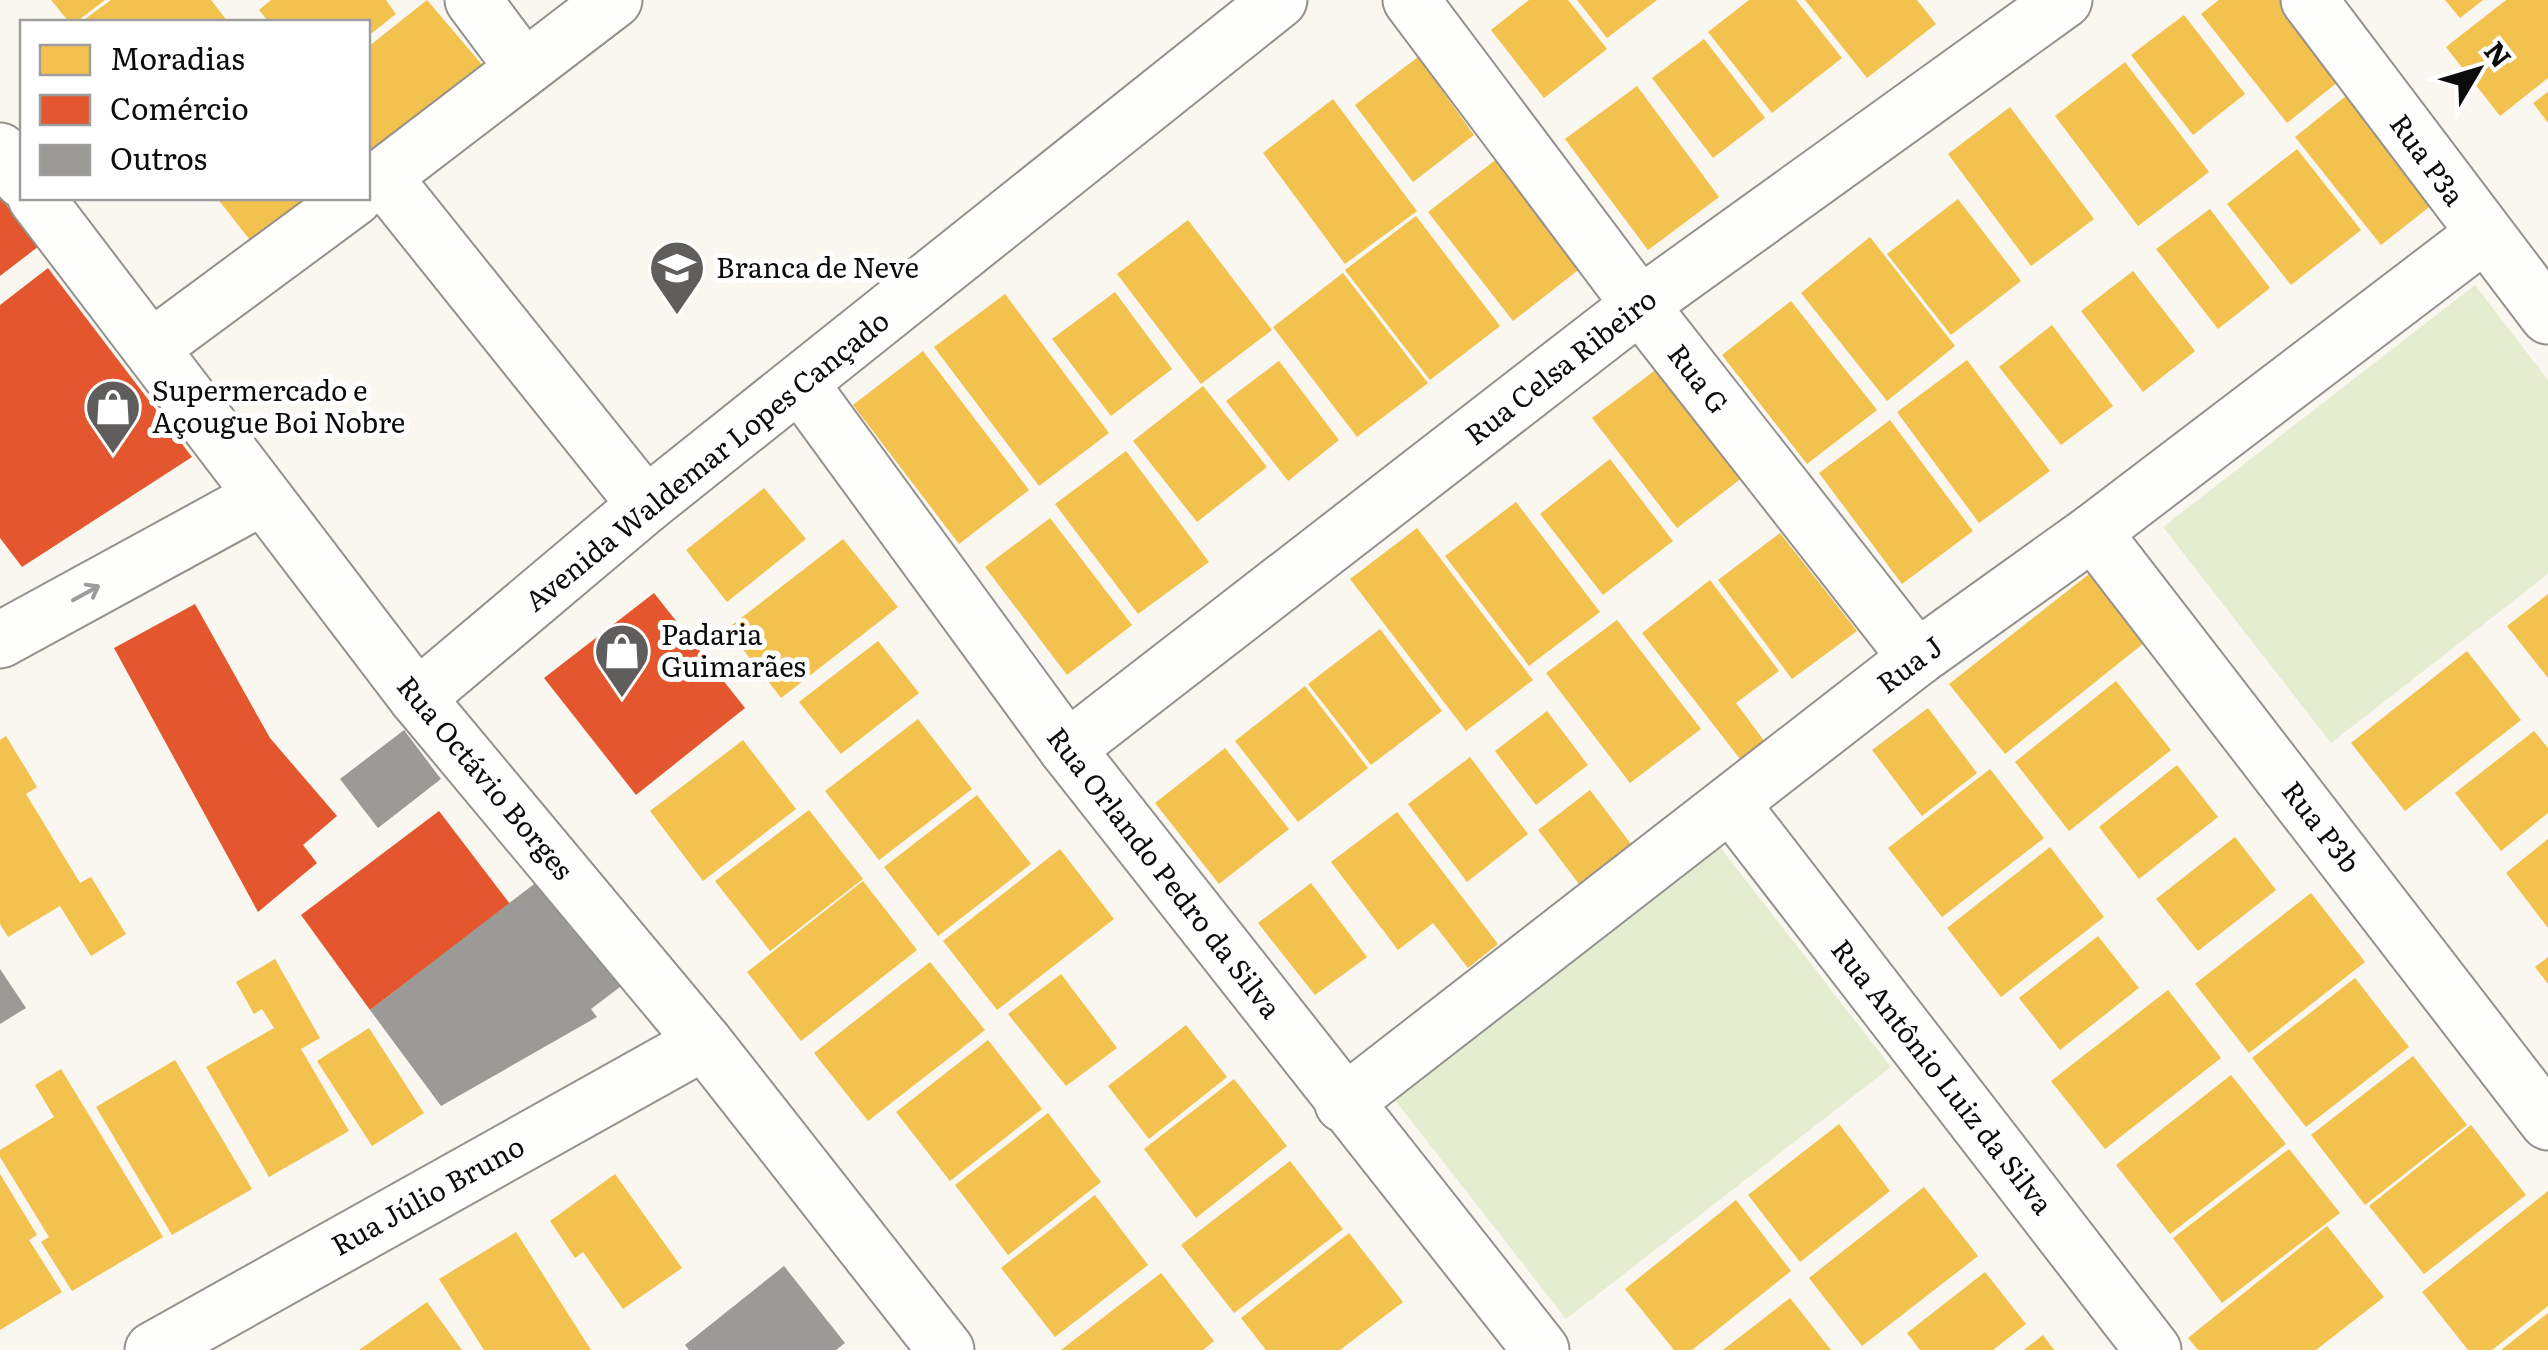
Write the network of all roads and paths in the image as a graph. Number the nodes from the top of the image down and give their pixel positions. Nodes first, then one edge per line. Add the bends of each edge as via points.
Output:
1 (473, 0) edge
2 (614, 0) edge
3 (1279, 0) edge
4 (1411, 0) edge
5 (2064, 0) edge
6 (2309, 0) edge
7 (523, 67) junction
8 (0, 151) edge
9 (20, 177) edge
10 (370, 185) edge
11 (370, 189) edge
12 (38, 200) edge
13 (350, 200) edge
14 (2482, 235) junction
15 (1640, 305) junction
16 (2548, 316) edge
17 (150, 348) junction
18 (801, 386) junction
19 (262, 497) junction
20 (646, 505) junction
21 (2092, 532) junction
22 (0, 640) edge
23 (1917, 658) junction
24 (418, 698) junction
25 (1067, 749) junction
26 (1731, 804) junction
27 (704, 1042) junction
28 (1343, 1104) junction
29 (2548, 1122) edge
30 (153, 1350) edge
31 (946, 1350) edge
32 (1541, 1350) edge
33 (2153, 1350) edge

1 - 7 street
2 - 7 street
3 - 18 street, Avenida Waldemar Lopes Cançado
4 - 15 street, Rua G
5 - 15 street, Rua Celsa Ribeiro
6 - 14 street, Rua P3a
7 - 10 street
8 - 9 street
11 - 20 street
12 - 17 street, Rua Octávio Borges
13 - 17 street
14 - 16 street, Rua P3a
14 - 21 street, Rua J
15 - 23 street, Rua G
15 - 25 street, Rua Celsa Ribeiro
17 - 19 street, Rua Octávio Borges
18 - 20 street, Avenida Waldemar Lopes Cançado
18 - 25 street, Rua Orlando Pedro da Silva
22 -> 19 street
19 - 24 street, Rua Octávio Borges
20 - 24 street, Avenida Waldemar Lopes Cançado
21 - 23 street, Rua J
21 - 29 street, Rua P3b
23 - 26 street, Rua J
24 - 27 street, Rua Octávio Borges
25 - 28 street, Rua Orlando Pedro da Silva
26 - 28 street, Rua J
26 - 33 street, Rua Antônio Luiz da Silva
27 - 30 street, Rua Júlio Bruno
27 - 31 street, Rua Octávio Borges
28 - 32 street, Rua Orlando Pedro da Silva

